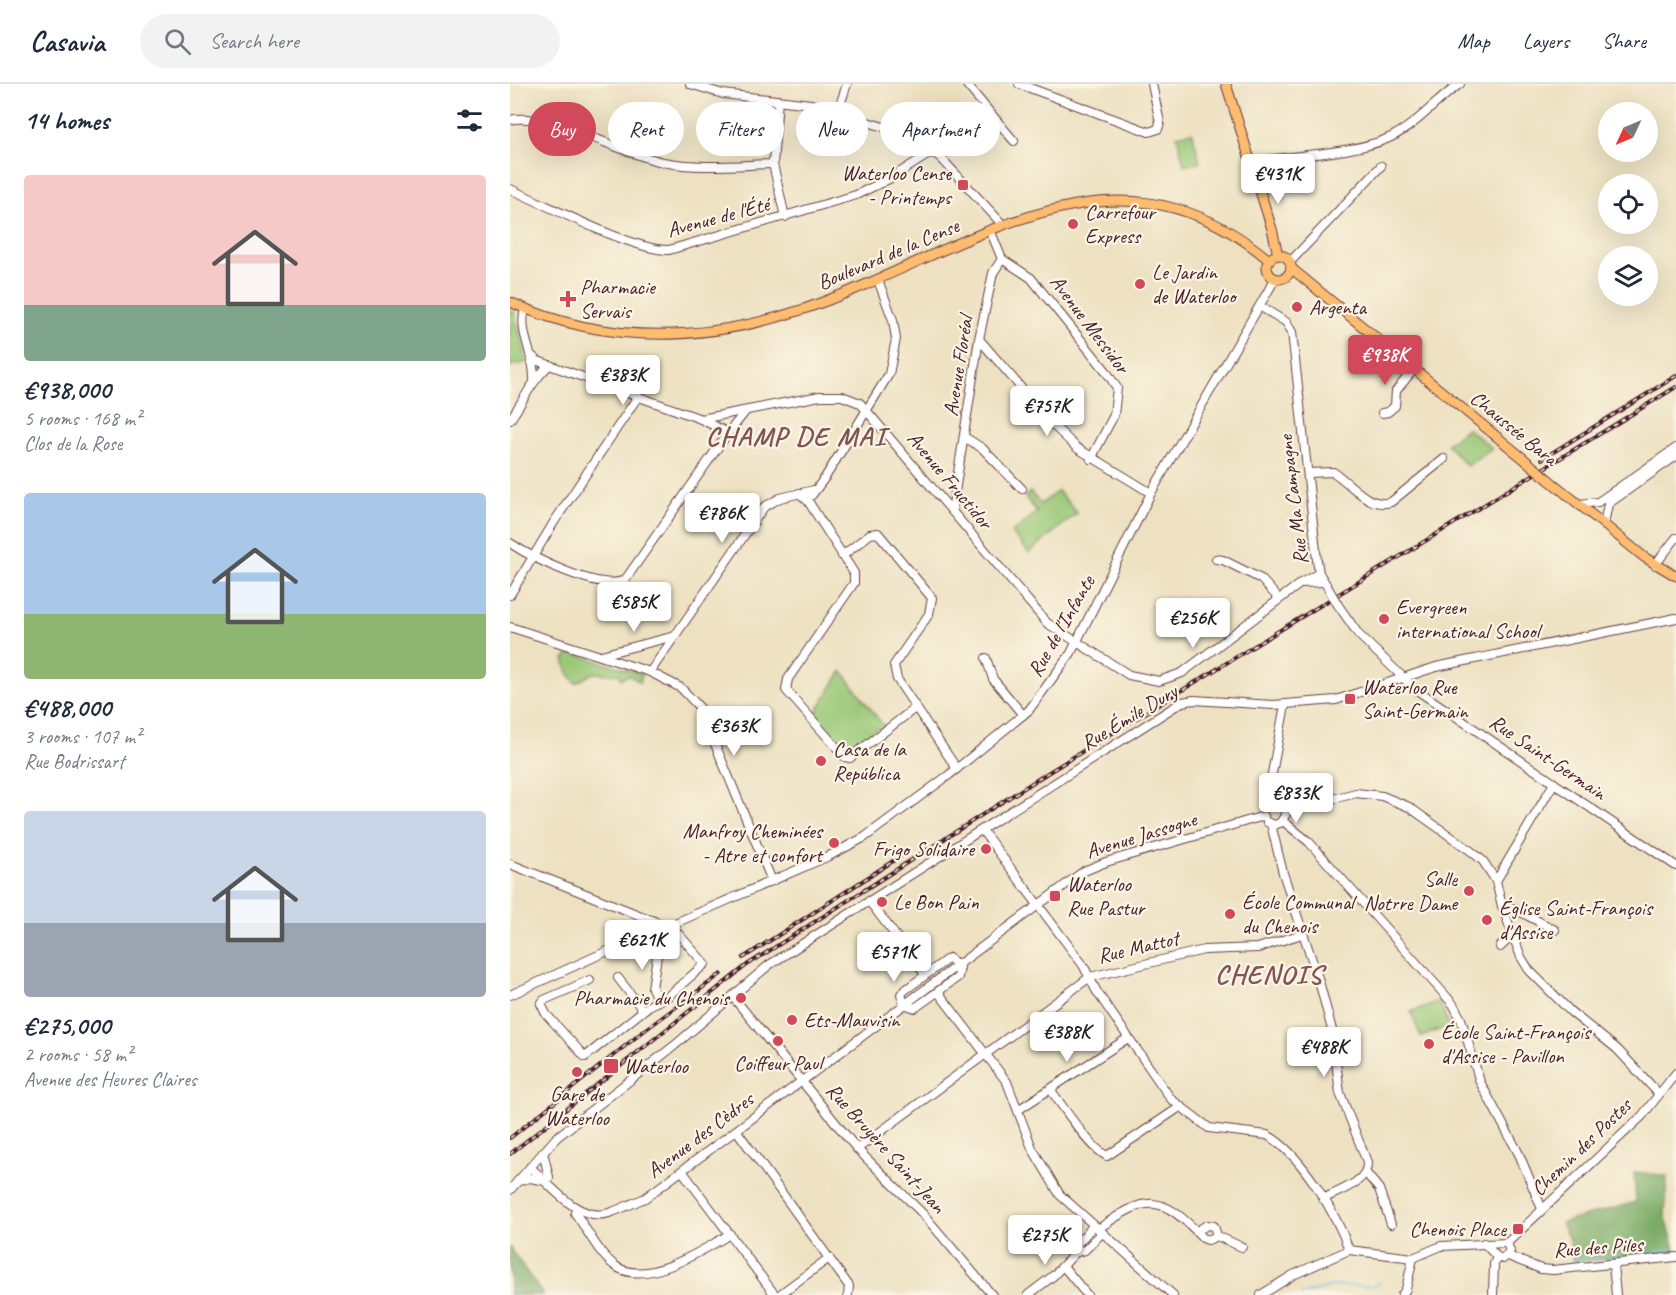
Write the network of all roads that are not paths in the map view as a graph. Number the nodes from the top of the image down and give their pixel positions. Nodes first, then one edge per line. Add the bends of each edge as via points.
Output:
1 (690, 84) edge
2 (847, 84) edge
3 (966, 84) edge
4 (1019, 84) edge
5 (1152, 84) edge
6 (1226, 84) edge
7 (1460, 84) edge
8 (778, 100) junction
9 (841, 102) edge
10 (796, 103) edge
11 (510, 120) edge
12 (1014, 141) dead end
13 (925, 156) edge
14 (937, 156) edge
15 (1251, 162) junction
16 (773, 164) junction
17 (1381, 166) dead end
18 (510, 189) edge
19 (785, 218) junction
20 (1003, 225) junction
21 (990, 230) junction
22 (1278, 255) junction
23 (1002, 259) junction
24 (1269, 260) junction
25 (1290, 269) junction
26 (1275, 279) junction
27 (878, 280) junction
28 (510, 302) edge
29 (1261, 307) junction
30 (525, 309) junction
31 (979, 339) junction
32 (532, 356) junction
33 (549, 366) junction
34 (1413, 370) junction
35 (534, 379) junction
36 (637, 398) junction
37 (867, 409) junction
38 (745, 412) junction
39 (1382, 413) dead end
40 (701, 419) junction
41 (510, 420) edge
42 (728, 433) junction
43 (966, 438) junction
44 (1676, 448) edge
45 (1676, 456) edge
46 (1092, 459) junction
47 (1444, 459) dead end
48 (1308, 473) junction
49 (1022, 489) dead end
50 (814, 490) junction
51 (1151, 493) junction
52 (799, 494) junction
53 (807, 501) junction
54 (1580, 504) junction
55 (1608, 504) junction
56 (952, 511) junction
57 (1590, 512) junction
58 (1604, 524) junction
59 (1676, 538) edge
60 (510, 543) edge
61 (842, 556) junction
62 (531, 557) junction
63 (1216, 559) dead end
64 (1655, 565) junction
65 (1319, 573) junction
66 (1676, 576) edge
67 (1301, 583) junction
68 (1325, 584) junction
69 (510, 595) edge
70 (1279, 599) junction
71 (1676, 618) edge
72 (510, 627) edge
73 (675, 636) junction
74 (1077, 642) junction
75 (600, 655) junction
76 (986, 658) dead end
77 (650, 672) junction
78 (1401, 677) junction
79 (1285, 705) junction
80 (915, 708) junction
81 (1023, 716) junction
82 (957, 769) junction
83 (1554, 783) junction
84 (1271, 803) junction
85 (1286, 811) junction
86 (1264, 816) junction
87 (1283, 821) junction
88 (1271, 824) junction
89 (982, 830) junction
90 (510, 864) edge
91 (1676, 866) edge
92 (1496, 880) junction
93 (772, 881) junction
94 (869, 902) junction
95 (1038, 905) junction
96 (1502, 906) junction
97 (646, 918) junction
98 (659, 922) junction
99 (666, 927) junction
100 (1555, 930) dead end
101 (652, 931) junction
102 (1302, 934) junction
103 (1513, 935) junction
104 (660, 937) junction
105 (1500, 947) dead end
106 (958, 963) junction
107 (925, 974) junction
108 (1090, 977) junction
109 (618, 978) dead end
110 (590, 980) dead end
111 (938, 992) junction
112 (510, 995) edge
113 (733, 997) junction
114 (657, 999) junction
115 (904, 1004) junction
116 (643, 1010) junction
117 (1128, 1038) junction
118 (985, 1053) junction
119 (1676, 1073) edge
120 (801, 1081) junction
121 (1051, 1090) junction
122 (1659, 1094) junction
123 (1180, 1107) junction
124 (1018, 1110) junction
125 (737, 1131) junction
126 (857, 1149) junction
127 (543, 1152) junction
128 (532, 1165) junction
129 (683, 1172) junction
130 (1366, 1173) junction
131 (548, 1179) junction
132 (518, 1181) junction
133 (510, 1190) edge
134 (1323, 1199) junction
135 (1542, 1209) junction
136 (589, 1210) junction
137 (575, 1212) dead end
138 (1391, 1224) dead end
139 (1098, 1229) junction
140 (587, 1230) junction
141 (730, 1234) junction
142 (1507, 1243) junction
143 (1242, 1247) dead end
144 (1349, 1250) junction
145 (1496, 1250) junction
146 (1509, 1254) junction
147 (1676, 1257) edge
148 (829, 1258) junction
149 (1413, 1258) junction
150 (1613, 1265) junction
151 (1063, 1266) junction
152 (849, 1294) edge
153 (777, 1295) edge
154 (992, 1295) edge
155 (1028, 1295) edge
156 (1087, 1295) edge
157 (1173, 1295) edge
158 (1261, 1295) edge
159 (1402, 1295) edge
160 (1493, 1295) edge
161 (1616, 1295) edge

1 - 8 street via 723,94
2 - 9 street
3 - 12 street
4 - 5 street via 1149,132 1158,129 1160,123
6 - 15 main road
7 - 15 street via 1415,122 1390,137 1360,146
8 - 10 street
8 - 16 street
11 - 16 street via 537,120 626,152 680,165
13 - 19 street, Avenue de l'Été via 873,187
14 - 20 street
15 - 22 main road
16 - 19 street
17 - 25 street
18 - 19 street, Avenue de l'Été via 659,250 691,245
20 - 21 main road, Boulevard de la Cense
20 - 24 main road, Boulevard de la Cense via 1079,203 1144,202 1195,215
21 - 23 street
21 - 27 main road, Boulevard de la Cense
22 - 24 main road
22 - 25 main road via 1285,256
23 - 31 street, Avenue Floréal via 993,273
23 - 46 street, Avenue Messidor via 1031,278 1117,388 1114,415
24 - 26 main road via 1268,273
25 - 26 main road
25 - 34 main road, Chaussée Bara
26 - 29 street, Rue de l'Infante
27 - 30 main road, Boulevard de la Cense via 758,322 674,335 596,330
27 - 37 street via 896,339 889,374
28 - 30 main road, Boulevard de la Cense
29 - 48 street, Rue Ma Campagne via 1286,322 1292,332
29 - 51 street, Rue de l'Infante
30 - 32 street via 522,328
31 - 43 street, Avenue Floréal
31 - 46 street via 1054,426
32 - 33 street, Avenue Fructidor
32 - 35 street
33 - 35 street
33 - 36 street, Avenue Fructidor
34 - 39 street via 1396,391 1395,406
34 - 54 main road, Chaussée Bara, bridge
35 - 41 street
36 - 40 street, Avenue Fructidor
36 - 62 street
37 - 38 street, Avenue Fructidor via 850,399 831,395
37 - 50 street
37 - 56 street, Avenue Fructidor
38 - 40 street, Avenue Fructidor
38 - 42 street
40 - 42 street, Avenue Fructidor
42 - 62 street via 626,580 613,584
43 - 49 street via 982,448
43 - 56 street, Avenue Floréal
44 - 54 street via 1599,502
45 - 55 street
46 - 51 street
47 - 48 street via 1390,502 1382,504 1370,500 1334,472
48 - 65 street, Rue Ma Campagne
50 - 52 street
50 - 53 street
51 - 74 street, Rue de l'Infante
52 - 53 street
52 - 73 street via 774,500 761,511
53 - 61 street
54 - 57 main road, Chaussée Bara
55 - 57 street
55 - 58 street
56 - 74 street, Avenue Fructidor via 1047,623
57 - 58 main road, Chaussée Bara
58 - 64 main road, Chaussée Bara
59 - 64 street
60 - 62 street
61 - 80 street via 870,534 878,533 932,598 929,614 894,665 896,676
61 - 80 street via 854,573 854,583 788,679 786,690 850,758
62 - 69 street
63 - 70 street via 1261,579
64 - 66 main road, Chaussée Bara
65 - 67 street, Avenue Fructidor
65 - 68 street, Rue Ma Campagne
67 - 68 street
67 - 70 street, Avenue Fructidor
68 - 78 street, Rue Ma Campagne, bridge via 1359,634
70 - 74 street, Avenue Fructidor via 1182,673 1167,680 1129,675
71 - 78 street, Rue Émile Dury
72 - 75 street
73 - 75 street
73 - 77 street
74 - 81 street, Rue de l'Infante via 1063,667
75 - 77 street
76 - 81 street via 993,679
77 - 93 street via 681,688 700,708
78 - 79 street, Rue Émile Dury via 1336,700
78 - 83 street, Rue Saint-Germain
79 - 84 street via 1269,789
79 - 89 street, Rue Émile Dury via 1182,702
80 - 82 street
81 - 82 street, Rue de l'Infante
82 - 93 street, Rue de l'Infante via 865,837
83 - 91 street, Rue Saint-Germain
83 - 92 street
84 - 85 street via 1281,804
84 - 86 street
85 - 87 street
85 - 92 street via 1356,793 1388,797 1409,807 1471,851
86 - 88 street
86 - 95 street, Avenue Jassogne via 1106,862 1075,877
87 - 88 street
87 - 135 street via 1308,842 1453,1004 1480,1082 1519,1154
88 - 102 street
89 - 94 street, Rue Émile Dury
89 - 95 street
90 - 97 street
92 - 96 street
93 - 99 street, Rue de l'Infante
94 - 107 street
94 - 113 street, Rue Émile Dury via 769,965
95 - 106 street, Avenue Jassogne
95 - 108 street
96 - 100 street
96 - 103 street
97 - 98 street
97 - 101 street
98 - 99 street
98 - 101 street
99 - 104 street via 665,935
99 - 114 street via 676,931 705,964 667,997
101 - 104 street
101 - 112 street
102 - 108 street, Rue Mattot via 1257,948 1204,950
102 - 130 street via 1332,1030 1340,1093 1367,1162
103 - 105 street
103 - 122 street via 1529,970 1571,1012 1617,1049
104 - 114 street via 652,988
106 - 107 street via 944,959
106 - 111 street via 957,977
106 - 115 street, Avenue Jassogne
107 - 115 street via 901,994
108 - 117 street
108 - 118 street, Rue Mattot
109 - 116 street
110 - 116 street via 542,1004 546,1014 585,1057
111 - 115 street via 915,1008
111 - 118 street
113 - 120 street, Rue Bruyère Saint-Jean
113 - 127 street, Rue Émile Dury via 566,1129
114 - 116 street
115 - 120 street, Avenue des Cèdres
117 - 121 street
117 - 123 street via 1161,1087
118 - 124 street via 1007,1083
118 - 126 street, Rue Mattot
119 - 122 street, Chemin des Postes
120 - 125 street, Avenue des Cèdres
120 - 126 street, Rue Bruyère Saint-Jean
121 - 123 street via 1075,1124 1107,1156
121 - 124 street
122 - 135 street, Chemin des Postes via 1633,1125
123 - 134 street via 1216,1130 1274,1139
124 - 139 street via 1032,1148 1060,1195
125 - 129 street, Avenue des Cèdres
125 - 148 street
126 - 154 street, Rue Bruyère Saint-Jean via 923,1214
127 - 128 street, Rue Émile Dury
127 - 131 street
128 - 131 street
128 - 132 street, Rue Émile Dury
129 - 136 street, Avenue des Cèdres via 645,1198 609,1213
129 - 141 street
130 - 134 street
130 - 138 street via 1379,1190
131 - 132 street
131 - 136 street via 567,1201
132 - 133 street, Rue Émile Dury
134 - 144 street
135 - 142 street, Chemin des Postes
136 - 140 street
137 - 140 street
139 - 143 street via 1134,1206 1148,1203 1172,1209 1208,1240 1217,1236
139 - 151 street via 1077,1244 1076,1252
139 - 157 street
140 - 141 street via 613,1265 639,1273 670,1266
141 - 153 street
142 - 145 street
142 - 146 street
144 - 149 street
144 - 158 street via 1293,1275
145 - 146 street
145 - 149 street via 1484,1243 1441,1246
145 - 160 street
146 - 150 street, Rue des Piles via 1541,1269
147 - 150 street, Rue des Piles
148 - 152 street via 849,1286
148 - 153 street
149 - 159 street
150 - 161 street
151 - 155 street
151 - 156 street

